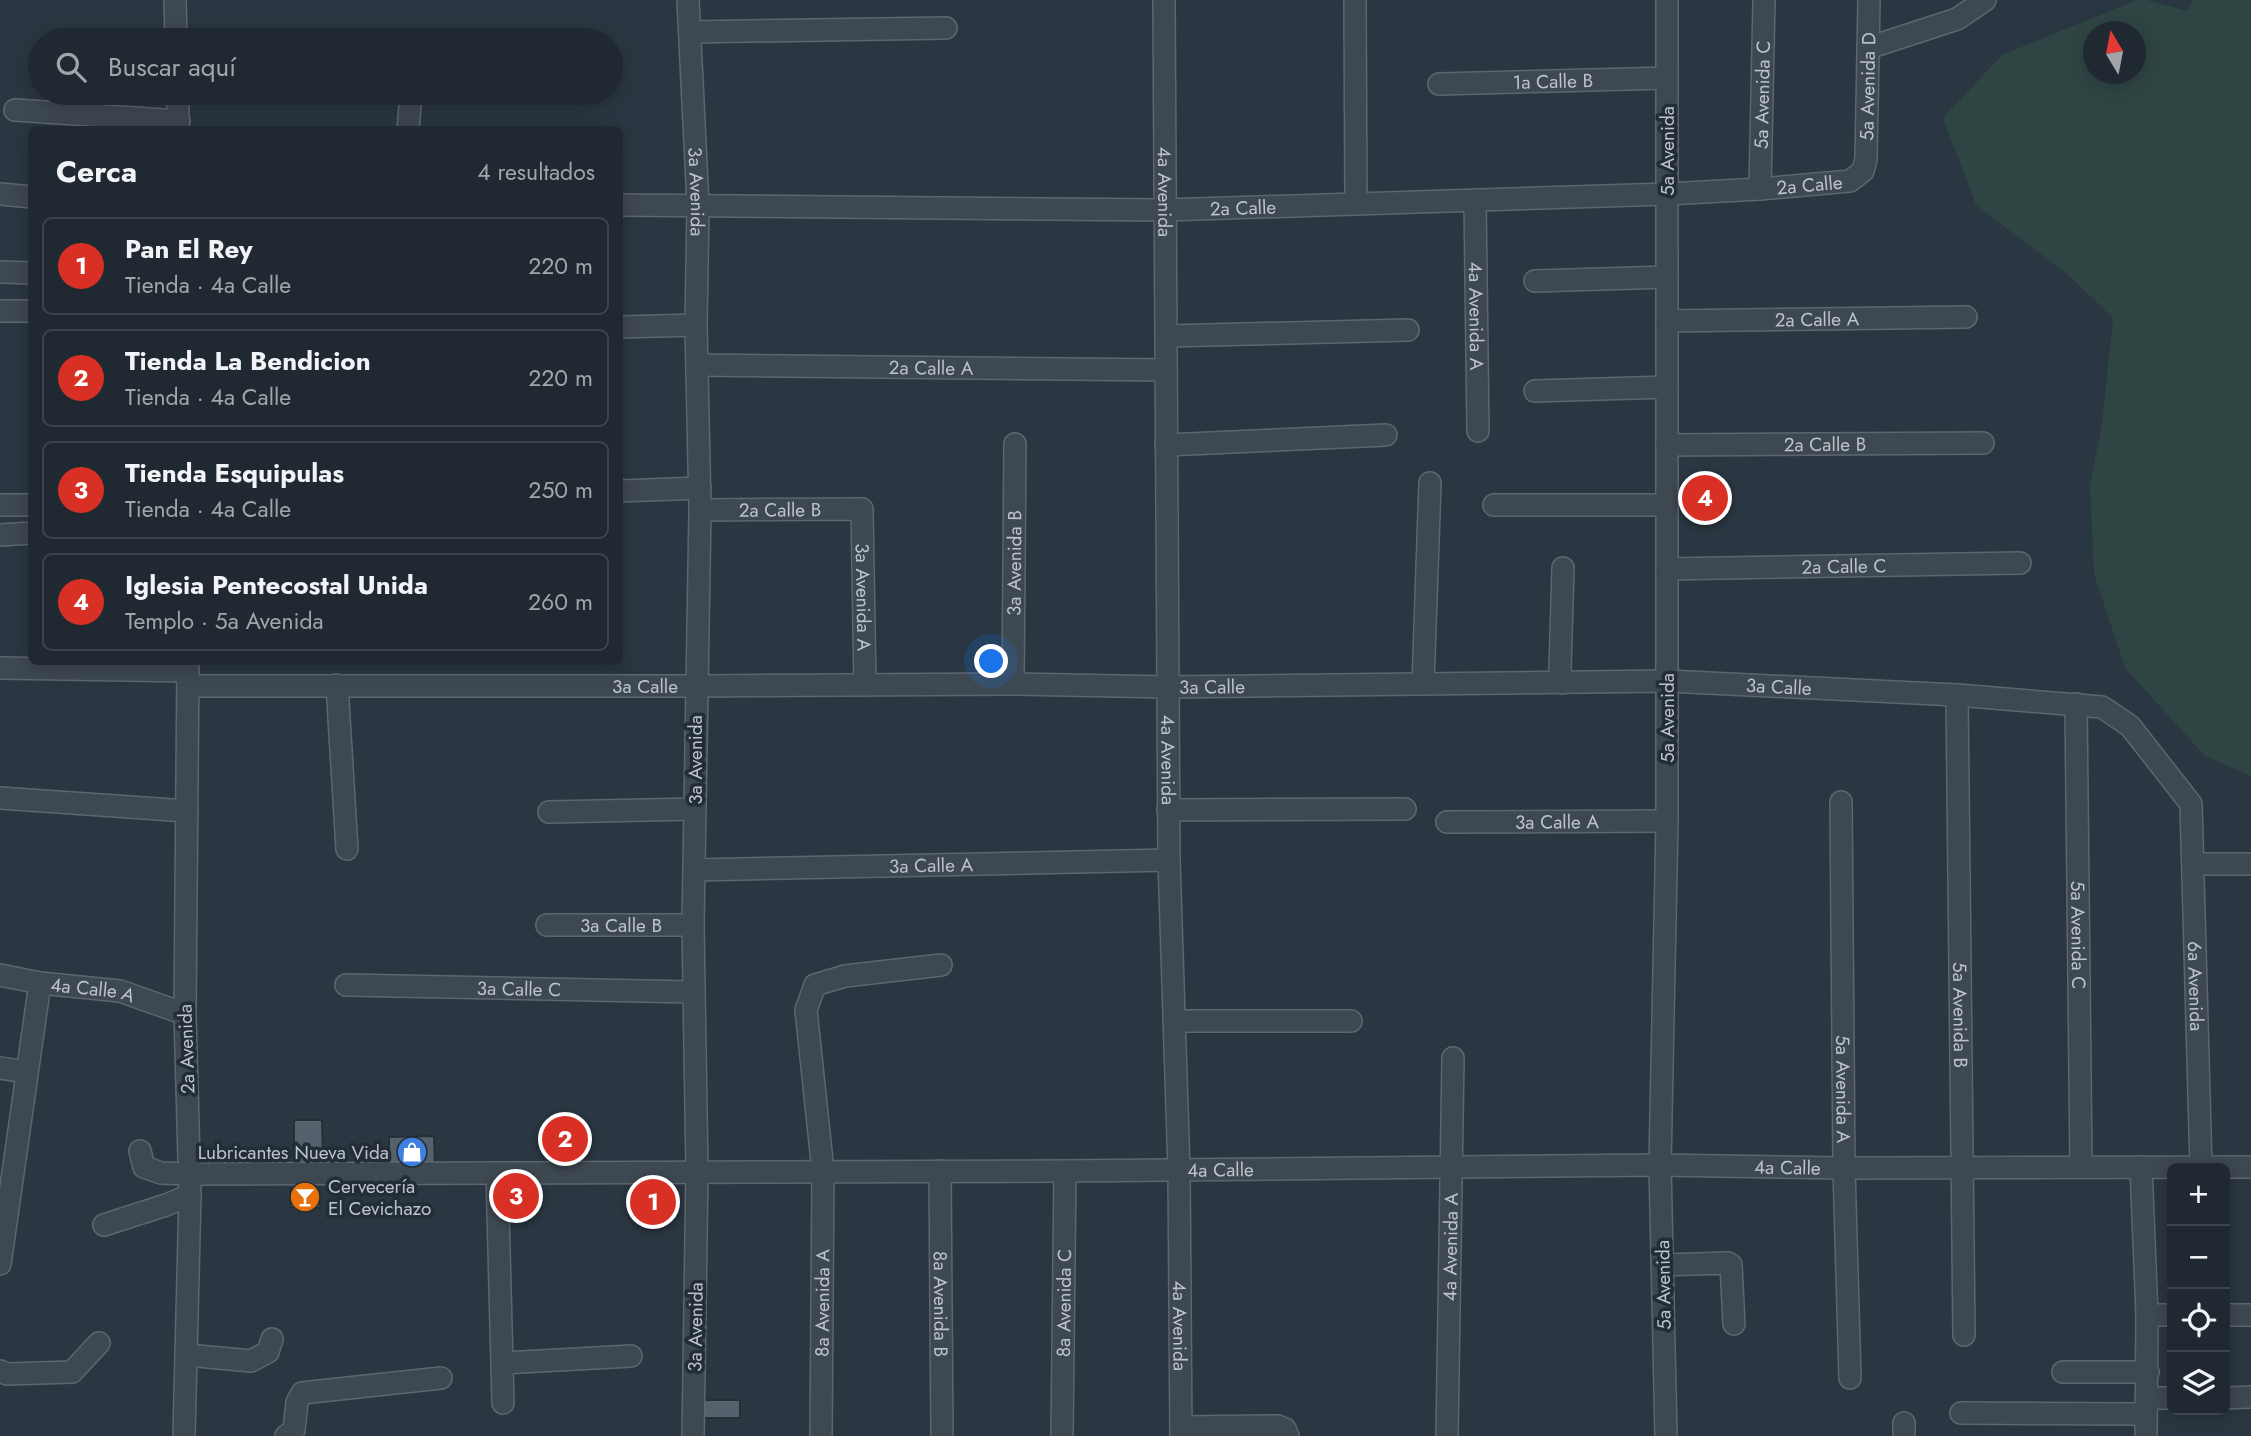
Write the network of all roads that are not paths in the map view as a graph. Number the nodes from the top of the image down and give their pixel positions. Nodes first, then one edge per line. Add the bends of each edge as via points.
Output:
1 (175, 0) edge
2 (688, 0) edge
3 (1164, 0) edge
4 (1355, 0) edge
5 (1667, 0) edge
6 (1764, 0) edge
7 (1869, 0) edge
8 (1985, 0) edge
9 (1957, 9) edge
10 (946, 27) dead end
11 (176, 28) edge
12 (690, 32) junction
13 (1868, 48) junction
14 (1667, 78) junction
15 (1439, 84) dead end
16 (178, 105) edge
17 (410, 105) edge
18 (15, 110) dead end
19 (178, 125) edge
20 (408, 126) edge
21 (1863, 172) joint
22 (1760, 189) junction
23 (0, 194) edge
24 (1667, 194) junction
25 (28, 197) edge
26 (1475, 200) junction
27 (1356, 204) junction
28 (623, 205) edge
29 (698, 205) junction
30 (1165, 210) junction
31 (2, 272) dead end
32 (28, 273) edge
33 (1667, 276) junction
34 (1535, 281) dead end
35 (0, 311) edge
36 (28, 311) edge
37 (1966, 317) dead end
38 (1667, 321) junction
39 (696, 325) junction
40 (623, 327) edge
41 (1408, 330) dead end
42 (1166, 337) junction
43 (697, 366) junction
44 (1166, 370) junction
45 (1667, 387) junction
46 (1535, 391) dead end
47 (1478, 431) dead end
48 (1386, 435) dead end
49 (1983, 443) dead end
50 (1015, 444) dead end
51 (1166, 445) junction
52 (1667, 445) junction
53 (1430, 483) dead end
54 (700, 488) junction
55 (623, 491) edge
56 (0, 505) edge
57 (28, 505) edge
58 (1494, 505) dead end
59 (1667, 505) junction
60 (862, 509) joint
61 (701, 510) junction
62 (28, 533) edge
63 (0, 535) edge
64 (2020, 563) dead end
65 (1563, 568) dead end
66 (1667, 569) junction
67 (0, 668) edge
68 (188, 673) edge
69 (1667, 681) junction
70 (1563, 683) junction
71 (1013, 684) junction
72 (1423, 684) junction
73 (337, 685) junction
74 (865, 685) junction
75 (696, 686) junction
76 (1168, 687) junction
77 (1956, 695) junction
78 (2076, 704) junction
79 (0, 798) edge
80 (1841, 802) dead end
81 (2191, 804) joint
82 (1405, 808) dead end
83 (695, 810) junction
84 (1168, 810) junction
85 (187, 811) junction
86 (550, 812) dead end
87 (1667, 821) junction
88 (1447, 822) dead end
89 (347, 849) dead end
90 (1168, 860) junction
91 (2251, 863) edge
92 (2193, 864) junction
93 (695, 870) junction
94 (547, 925) dead end
95 (693, 925) junction
96 (941, 965) dead end
97 (0, 975) edge
98 (40, 983) junction
99 (346, 985) dead end
100 (693, 992) junction
101 (185, 1014) junction
102 (1174, 1021) junction
103 (1351, 1021) dead end
104 (1453, 1058) dead end
105 (0, 1068) edge
106 (27, 1072) junction
107 (8, 1148) edge
108 (140, 1151) dead end
109 (2201, 1163) edge
110 (1660, 1166) junction
111 (2081, 1167) junction
112 (2141, 1167) junction
113 (2167, 1167) edge
114 (2230, 1167) edge
115 (2251, 1167) edge
116 (1451, 1168) junction
117 (1844, 1168) junction
118 (1962, 1168) junction
119 (1179, 1170) junction
120 (823, 1171) junction
121 (940, 1171) junction
122 (1065, 1171) junction
123 (697, 1172) junction
124 (497, 1173) junction
125 (190, 1174) junction
126 (191, 1195) junction
127 (104, 1225) dead end
128 (0, 1264) edge
129 (1662, 1265) junction
130 (2147, 1315) junction
131 (2167, 1315) edge
132 (2230, 1315) edge
133 (2251, 1315) edge
134 (1734, 1324) dead end
135 (1964, 1335) dead end
136 (272, 1339) dead end
137 (99, 1343) dead end
138 (187, 1355) junction
139 (631, 1356) dead end
140 (502, 1363) junction
141 (0, 1371) edge
142 (2063, 1372) dead end
143 (2148, 1372) junction
144 (441, 1378) dead end
145 (1850, 1378) dead end
146 (2251, 1397) edge
147 (2230, 1398) edge
148 (2167, 1400) edge
149 (503, 1403) dead end
150 (2147, 1406) junction
151 (1961, 1413) dead end
152 (1181, 1431) edge
153 (184, 1436) edge
154 (286, 1436) edge
155 (693, 1436) edge
156 (821, 1436) edge
157 (942, 1436) edge
158 (1062, 1436) edge
159 (1288, 1436) edge
160 (1447, 1436) edge
161 (1666, 1436) edge
162 (2146, 1436) edge

1 - 11 street
2 - 12 street, 3a Avenida
3 - 30 street, 4a Avenida
4 - 27 street
5 - 14 street, 5a Avenida
6 - 22 street, 5a Avenida C
7 - 13 street, 5a Avenida D
8 - 9 street
9 - 13 street
10 - 12 street
12 - 29 street, 3a Avenida
13 - 21 street, 5a Avenida D
14 - 15 street, 1a Calle B
14 - 24 street, 5a Avenida
16 - 19 street
17 - 20 street
18 - 19 street
21 - 22 street, 2a Calle via 1850,181
22 - 24 street, 2a Calle
23 - 25 street
24 - 26 street, 2a Calle
24 - 33 street, 5a Avenida
26 - 27 street, 2a Calle
26 - 47 street, 4a Avenida A
27 - 30 street, 2a Calle
28 - 29 street, 2a Calle
29 - 30 street, 2a Calle
29 - 39 street, 3a Avenida
30 - 42 street, 4a Avenida
31 - 32 street
33 - 34 street
33 - 38 street, 5a Avenida
35 - 36 street
37 - 38 street, 2a Calle A
38 - 45 street, 5a Avenida
39 - 40 street
39 - 43 street, 3a Avenida
41 - 42 street
42 - 44 street, 4a Avenida
43 - 44 street, 2a Calle A
43 - 54 street, 3a Avenida
44 - 51 street, 4a Avenida
45 - 46 street
45 - 52 street, 5a Avenida
48 - 51 street
49 - 52 street, 2a Calle B
50 - 71 street, 3a Avenida B
51 - 76 street, 4a Avenida
52 - 59 street, 5a Avenida
53 - 72 street
54 - 55 street
54 - 61 street, 3a Avenida
56 - 57 street
58 - 59 street
59 - 66 street, 5a Avenida
60 - 61 street, 2a Calle B
60 - 74 street, 3a Avenida A
61 - 75 street, 3a Avenida
62 - 63 street
64 - 66 street, 2a Calle C
65 - 70 street
66 - 69 street, 5a Avenida
67 - 68 street, 3a Calle
68 - 73 street, 3a Calle
68 - 85 street, 2a Avenida
69 - 70 street, 3a Calle
69 - 77 street, 3a Calle
69 - 87 street, 5a Avenida
70 - 72 street, 3a Calle
71 - 74 street, 3a Calle
71 - 76 street, 3a Calle
72 - 76 street, 3a Calle
73 - 75 street, 3a Calle
73 - 89 street
74 - 75 street, 3a Calle
75 - 83 street, 3a Avenida
76 - 84 street, 4a Avenida
77 - 78 street, 3a Calle
77 - 118 street, 5a Avenida B
78 - 81 street, 3a Calle via 2102,707 2130,726
78 - 111 street, 5a Avenida C
79 - 85 street
80 - 117 street, 5a Avenida A
81 - 92 street, 6a Avenida
82 - 84 street
83 - 86 street
83 - 93 street, 3a Avenida
84 - 90 street, 4a Avenida
85 - 101 street, 2a Avenida
87 - 88 street, 3a Calle A
87 - 110 street, 5a Avenida
90 - 93 street, 3a Calle A
90 - 102 street, 4a Avenida
91 - 92 street
92 - 109 street, 6a Avenida
93 - 95 street, 3a Avenida
94 - 95 street, 3a Calle B
95 - 100 street, 3a Avenida
96 - 120 street, 8a Avenida A via 845,976 815,985 806,1010
97 - 98 street, 4a Calle A
98 - 101 street, 4a Calle A via 120,991
98 - 106 street
99 - 100 street, 3a Calle C
100 - 123 street, 3a Avenida
101 - 125 street, 2a Avenida
102 - 103 street
102 - 119 street, 4a Avenida
104 - 116 street, 4a Avenida A
105 - 106 street
106 - 107 street
107 - 128 street
108 - 125 street, 4a Calle via 144,1167 160,1173
110 - 116 street, 4a Calle
110 - 117 street, 4a Calle
110 - 129 street, 5a Avenida
111 - 112 street, 4a Calle
111 - 118 street, 4a Calle
112 - 113 street, 4a Calle
112 - 130 street
114 - 115 street, 4a Calle
116 - 119 street, 4a Calle
116 - 160 street, 4a Avenida A
117 - 118 street, 4a Calle
117 - 145 street, 5a Avenida A
118 - 135 street, 5a Avenida B
119 - 122 street, 4a Calle
119 - 152 street, 4a Avenida
120 - 121 street, 4a Calle
120 - 123 street, 4a Calle
120 - 156 street, 8a Avenida A
121 - 122 street, 4a Calle
121 - 157 street, 8a Avenida B
122 - 158 street, 8a Avenida C
123 - 124 street, 4a Calle
123 - 155 street, 3a Avenida
124 - 125 street, 4a Calle
124 - 140 street
125 - 126 street, 2a Avenida
126 - 127 street
126 - 138 street, 2a Avenida
129 - 134 street via 1731,1265
129 - 161 street, 5a Avenida
130 - 131 street
130 - 143 street
132 - 133 street
136 - 138 street via 268,1352 251,1361
137 - 141 street via 72,1372
138 - 153 street, 2a Avenida
139 - 140 street
140 - 149 street
142 - 143 street
143 - 150 street
144 - 154 street via 303,1393 297,1402 294,1430
146 - 147 street
148 - 150 street
150 - 151 street
150 - 162 street
152 - 159 street via 1278,1426

